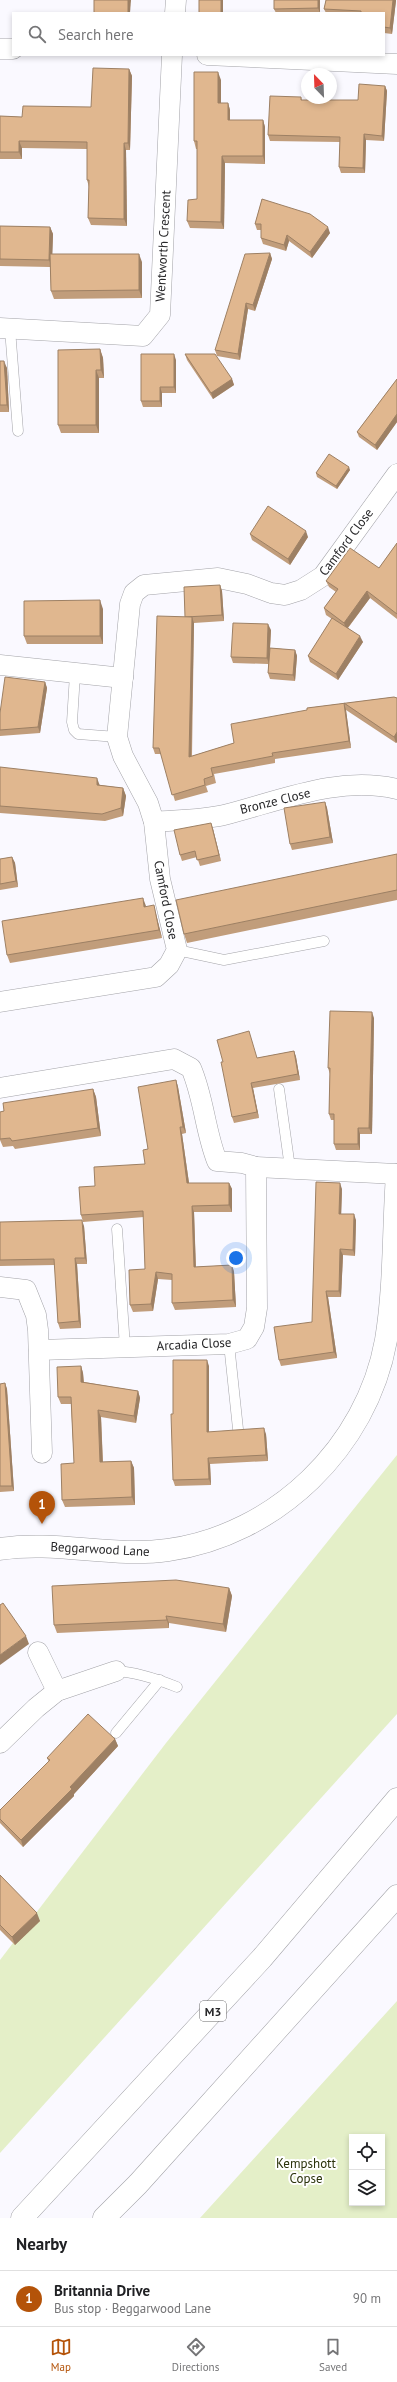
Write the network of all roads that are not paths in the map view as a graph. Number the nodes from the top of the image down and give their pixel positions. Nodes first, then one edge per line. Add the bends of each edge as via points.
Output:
1 (176, 0) edge
2 (175, 12) edge
3 (0, 49) edge
4 (12, 49) edge
5 (172, 56) edge
6 (228, 56) edge
7 (397, 64) edge
8 (5, 328) edge
9 (18, 431) dead end
10 (397, 474) edge
11 (0, 665) edge
12 (75, 674) junction
13 (123, 678) junction
14 (117, 737) junction
15 (397, 789) edge
16 (154, 822) junction
17 (324, 941) dead end
18 (176, 950) junction
19 (0, 1002) edge
20 (0, 1088) edge
21 (279, 1089) dead end
22 (256, 1167) junction
23 (290, 1168) junction
24 (397, 1174) edge
25 (117, 1229) dead end
26 (0, 1287) edge
27 (229, 1344) junction
28 (126, 1347) junction
29 (39, 1350) junction
30 (238, 1429) edge
31 (42, 1452) dead end
32 (0, 1549) edge
33 (38, 1652) dead end
34 (116, 1671) joint
35 (160, 1680) junction
36 (177, 1687) dead end
37 (57, 1691) junction
38 (116, 1733) dead end
39 (0, 1743) edge
40 (397, 1799) edge
41 (397, 1896) edge
42 (22, 2218) edge
43 (104, 2218) edge

1 - 2 street
3 - 4 street
5 - 8 street, Wentworth Crescent via 160,315 143,336
6 - 7 street
8 - 9 lane
10 - 13 street, Camford Close via 323,576 300,590 285,595 271,593 247,584 218,578 144,586 134,593 130,604
11 - 12 street
12 - 13 street
12 - 14 lane via 72,722 74,730 78,734
13 - 14 street, Camford Close
14 - 16 street, Camford Close via 123,756 148,803
15 - 16 street, Bronze Close via 350,784 272,800 223,815
16 - 18 street, Camford Close via 160,879
17 - 18 lane via 224,960
18 - 19 street, Camford Close via 169,965 156,977
20 - 22 street via 174,1059 191,1068 204,1107 209,1140 217,1161
21 - 23 lane
22 - 23 street
22 - 27 street, Arcadia Close via 257,1308 254,1327 247,1339
23 - 24 street
24 - 32 main road, Beggarwood Lane via 395,1244 388,1323 376,1379 368,1400 346,1437 313,1477 273,1510 198,1545 147,1553 48,1546
25 - 28 lane
26 - 29 street via 26,1290 36,1315
27 - 28 street, Arcadia Close
27 - 30 lane
28 - 29 street, Arcadia Close
29 - 31 street
33 - 37 street
34 - 35 lane
34 - 37 street
35 - 36 lane
35 - 38 lane
37 - 39 street
40 - 42 main road, M3 via 262,1958
41 - 43 main road via 138,2184

